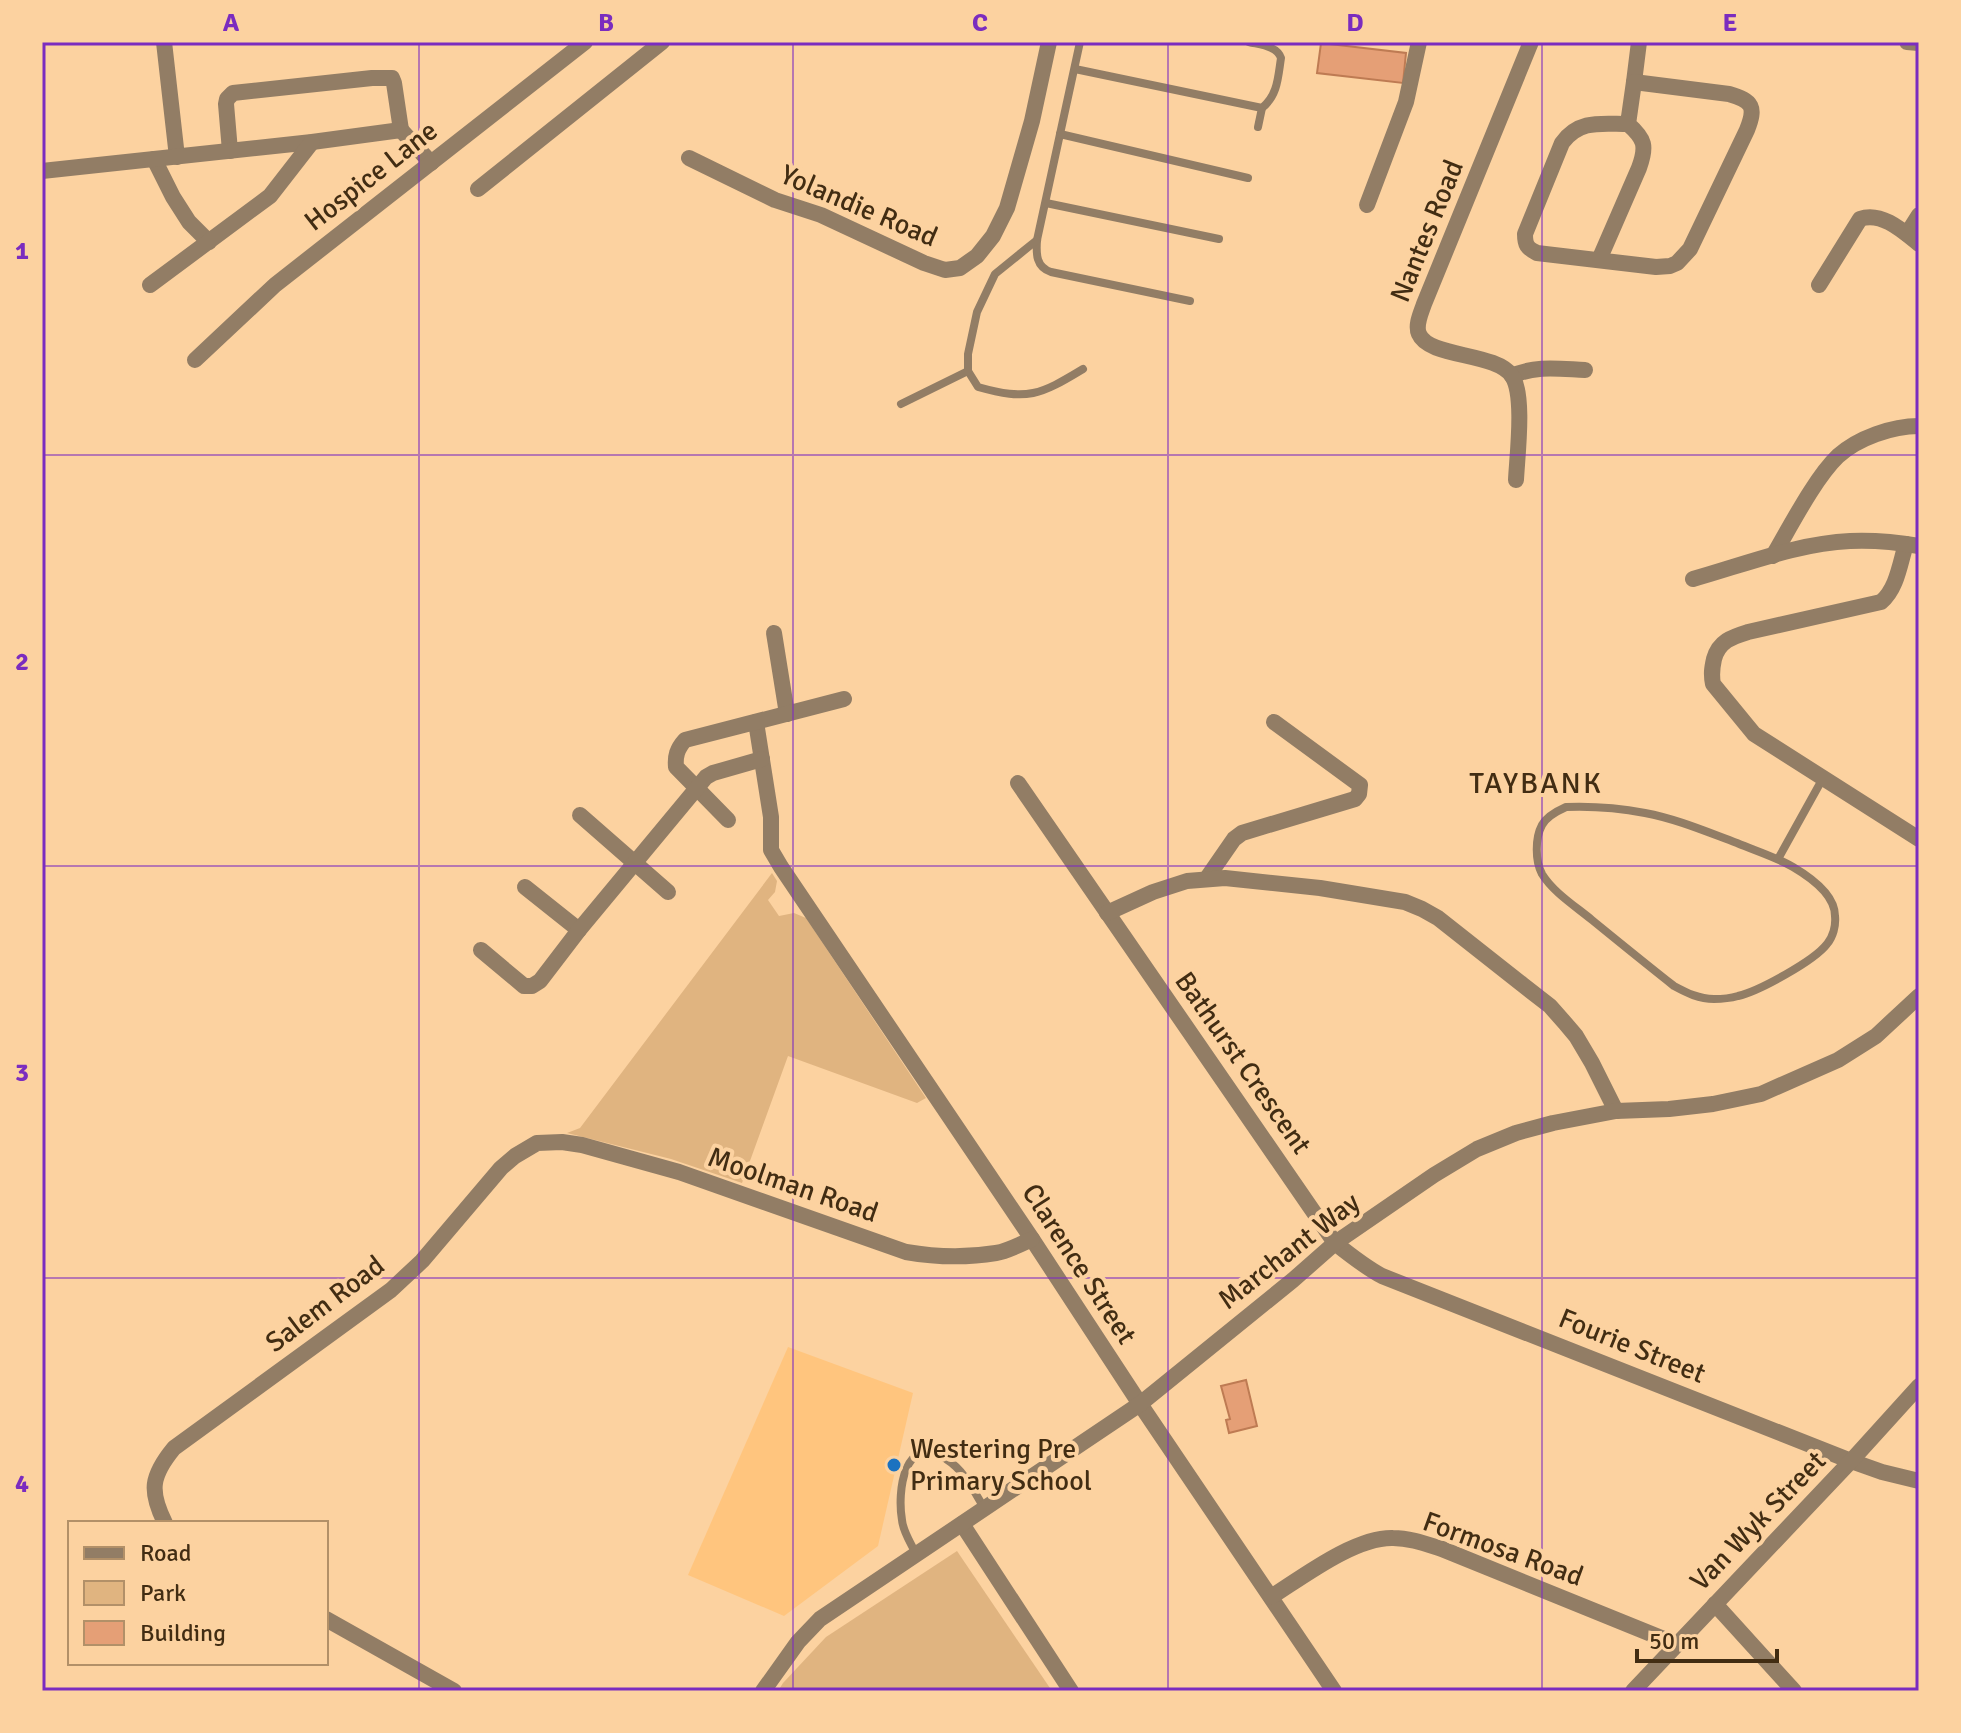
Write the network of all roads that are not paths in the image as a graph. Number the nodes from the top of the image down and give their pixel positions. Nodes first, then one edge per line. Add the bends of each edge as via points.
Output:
1 (164, 42) edge
2 (585, 42) edge
3 (662, 42) edge
4 (1049, 42) edge
5 (1080, 42) edge
6 (1249, 42) edge
7 (1419, 42) edge
8 (1531, 42) edge
9 (1639, 42) edge
10 (1907, 42) edge
11 (1919, 43) edge
12 (1075, 69) junction
13 (1634, 82) junction
14 (1262, 108) junction
15 (1628, 124) junction
16 (1258, 127) dead end
17 (401, 130) junction
18 (1060, 134) junction
19 (312, 142) junction
20 (230, 151) junction
21 (177, 157) junction
22 (689, 158) dead end
23 (154, 159) junction
24 (431, 163) junction
25 (42, 171) edge
26 (1248, 178) dead end
27 (478, 189) dead end
28 (1046, 203) junction
29 (1367, 205) dead end
30 (1919, 215) edge
31 (1219, 239) dead end
32 (1913, 239) edge
33 (1037, 240) junction
34 (209, 242) junction
35 (1599, 260) junction
36 (150, 285) dead end
37 (1819, 285) dead end
38 (1190, 301) dead end
39 (195, 360) dead end
40 (1083, 369) dead end
41 (1585, 370) dead end
42 (968, 371) junction
43 (1512, 376) junction
44 (901, 404) dead end
45 (1919, 426) edge
46 (1516, 480) dead end
47 (1913, 545) edge
48 (1773, 556) junction
49 (1693, 579) dead end
50 (774, 633) dead end
51 (844, 699) dead end
52 (787, 714) junction
53 (756, 722) junction
54 (1274, 722) dead end
55 (762, 759) junction
56 (1823, 778) junction
57 (1018, 783) dead end
58 (697, 787) junction
59 (580, 815) dead end
60 (728, 820) dead end
61 (1919, 839) edge
62 (1778, 859) junction
63 (634, 863) junction
64 (1207, 878) junction
65 (525, 887) dead end
66 (668, 892) dead end
67 (1107, 913) junction
68 (579, 930) junction
69 (481, 950) dead end
70 (1919, 996) edge
71 (1616, 1111) junction
72 (537, 1143) joint
73 (1032, 1239) junction
74 (1335, 1243) junction
75 (1919, 1386) edge
76 (1140, 1404) junction
77 (1851, 1461) junction
78 (1919, 1481) edge
79 (984, 1509) junction
80 (164, 1521) edge
81 (962, 1524) junction
82 (916, 1554) junction
83 (1271, 1597) junction
84 (1715, 1604) junction
85 (328, 1620) edge
86 (1676, 1644) junction
87 (454, 1691) edge
88 (763, 1691) edge
89 (1071, 1691) edge
90 (1334, 1691) edge
91 (1633, 1691) edge
92 (1794, 1691) edge

1 - 21 street
2 - 24 street, Hospice Lane
3 - 27 street
4 - 22 street, Yolandie Road via 1007,208 993,236 960,268 945,270 924,263
5 - 12 lane
6 - 14 lane via 1275,49 1281,58 1275,92
7 - 29 street via 1406,102
8 - 43 street, Nantes Road via 1418,329 1429,344 1494,362
9 - 13 street
10 - 11 street
12 - 14 lane
12 - 18 lane
13 - 15 street
13 - 35 street via 1743,98 1752,118 1683,258 1656,267
14 - 16 lane
15 - 35 street via 1639,134 1644,155
15 - 35 street via 1578,127 1568,134 1525,234 1525,244 1537,253
17 - 19 street
17 - 20 street via 392,78 233,93 226,104
17 - 24 street
18 - 26 lane
18 - 28 lane
19 - 20 street
19 - 34 street via 270,196
20 - 21 street
21 - 23 street
23 - 25 street
23 - 34 street via 189,222
24 - 39 street, Hospice Lane via 275,285
28 - 31 lane
28 - 33 lane
30 - 32 street
32 - 37 street via 1876,216 1860,219
33 - 38 lane via 1036,254 1044,270
33 - 42 lane via 995,274 977,312
34 - 36 street
40 - 42 lane via 1031,395 978,387
41 - 43 street via 1541,368
42 - 44 lane
43 - 46 street via 1519,407
45 - 48 street via 1886,431 1838,456
47 - 48 street via 1847,541
47 - 56 street via 1881,602 1748,632 1716,651 1713,684 1754,734
48 - 49 street
50 - 52 street
51 - 52 street
52 - 53 street
53 - 55 street, Clarence Street
53 - 58 street via 685,740 675,757 676,767
54 - 64 street via 1360,785 1359,794 1242,833
55 - 58 street via 713,773
55 - 73 street, Clarence Street via 771,850
56 - 61 street
56 - 62 lane
57 - 67 street, Bathurst Crescent
58 - 60 street
58 - 63 street
59 - 63 street
62 - 62 lane via 1815,883 1832,903 1835,923 1829,942 1764,986 1740,996 1701,998 1674,986 1553,887 1540,870 1538,838 1542,825 1566,807 1613,809 1680,822
63 - 66 street
63 - 68 street
64 - 67 street via 1153,892
64 - 71 street via 1405,902 1438,918 1550,1006 1584,1050
65 - 68 street
67 - 74 street, Bathurst Crescent
68 - 69 street via 532,986 524,986
70 - 71 street, Marchant Way via 1876,1036 1838,1060 1761,1094 1713,1104
71 - 74 street, Marchant Way via 1516,1133 1477,1149
72 - 73 street, Moolman Road via 582,1145 679,1172 906,1252 999,1253
72 - 80 street, Salem Road via 501,1168 391,1290 174,1448 155,1479 156,1505
73 - 76 street, Clarence Street
74 - 76 street, Marchant Way
74 - 77 street, Fourie Street via 1382,1276
75 - 77 street, Van Wyk Street
76 - 79 street, Marchant Way
76 - 83 street, Clarence Street
77 - 78 street, Fourie Street
77 - 84 street, Van Wyk Street
79 - 81 street, Marchant Way
79 - 82 lane via 948,1460 930,1453 914,1457 905,1468 900,1492 902,1522
81 - 82 street, Marchant Way
81 - 89 street
82 - 88 street, Marchant Way via 820,1619
83 - 86 street, Formosa Road via 1363,1543 1413,1540
83 - 90 street, Clarence Street
84 - 86 street, Van Wyk Street
84 - 92 street
85 - 87 street
86 - 91 street, Van Wyk Street

